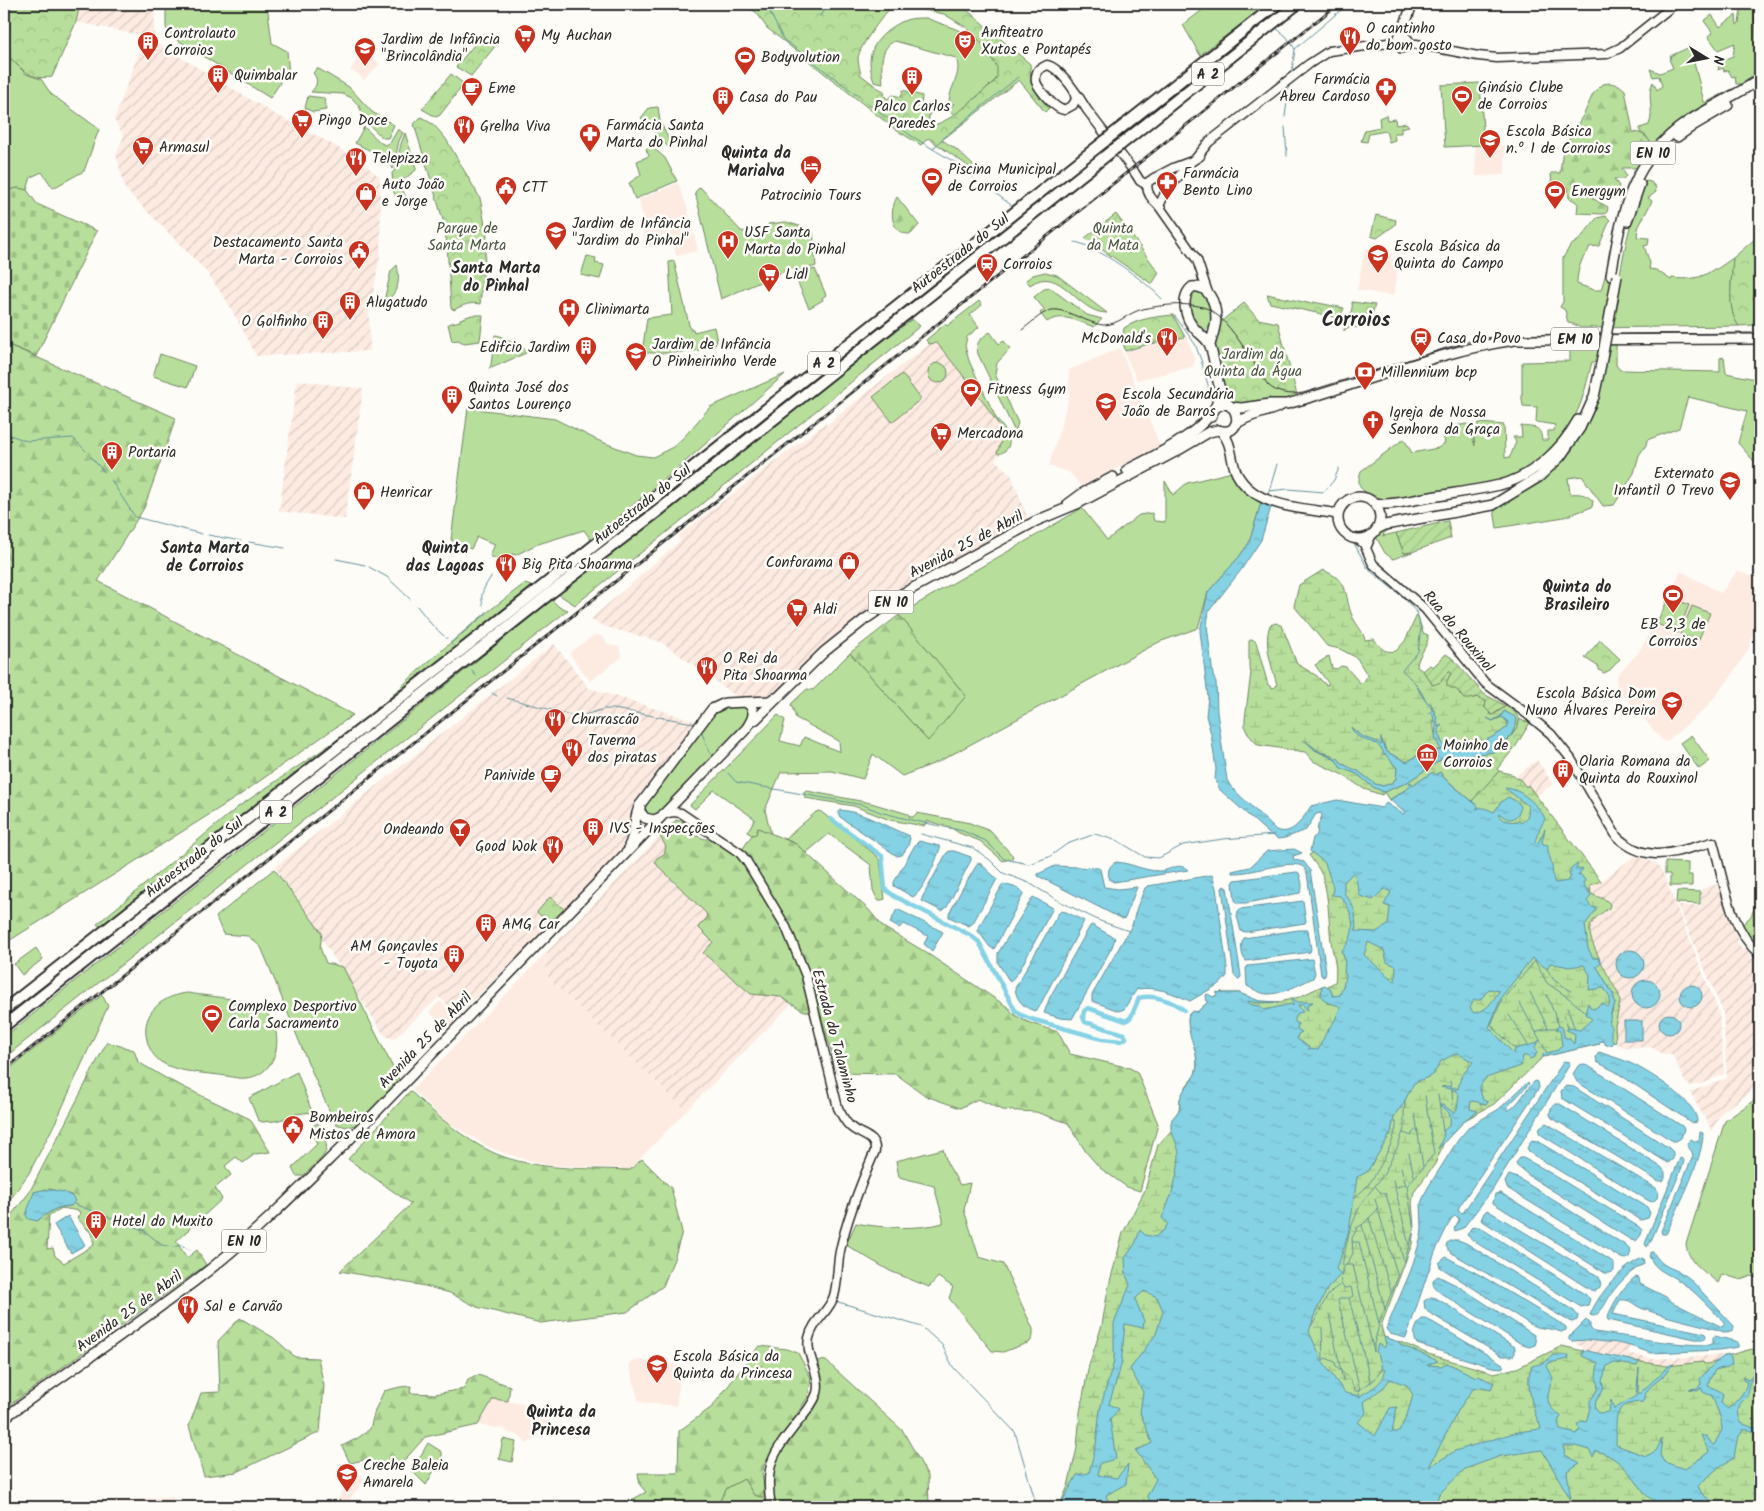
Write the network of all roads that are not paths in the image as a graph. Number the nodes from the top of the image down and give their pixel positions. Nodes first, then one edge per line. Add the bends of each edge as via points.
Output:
1 (1277, 4) edge
2 (1297, 4) edge
3 (1412, 4) edge
4 (1675, 4) edge
5 (1405, 40) junction
6 (1760, 79) edge
7 (1760, 86) edge
8 (1074, 92) junction
9 (1071, 108) junction
10 (1087, 110) junction
11 (1194, 159) junction
12 (1150, 180) junction
13 (1150, 194) junction
14 (1164, 194) junction
15 (1158, 206) junction
16 (1198, 264) junction
17 (1614, 275) junction
18 (1192, 287) junction
19 (1209, 294) junction
20 (1214, 328) junction
21 (1199, 333) junction
22 (1760, 339) edge
23 (1210, 346) junction
24 (1598, 363) junction
25 (1219, 387) junction
26 (1285, 405) junction
27 (1230, 406) junction
28 (1212, 411) junction
29 (1234, 427) junction
30 (1219, 430) junction
31 (1230, 446) junction
32 (1374, 503) junction
33 (1054, 514) junction
34 (1338, 514) junction
35 (1374, 531) junction
36 (1358, 539) junction
37 (1366, 548) junction
38 (778, 697) junction
39 (744, 702) junction
40 (750, 723) junction
41 (680, 797) junction
42 (640, 805) junction
43 (681, 812) junction
44 (661, 816) junction
45 (622, 857) junction
46 (1760, 955) edge
47 (4, 1010) edge
48 (4, 1026) edge
49 (4, 1418) edge
50 (771, 1507) edge

1 - 47 highway, Autoestrada do Sul / A 2
2 - 48 highway, Autoestrada do Sul / A 2
3 - 5 main road
4 - 5 main road via 1620,48 1607,54 1497,58
5 - 11 main road via 1328,51 1220,134 1206,151
6 - 17 main road, EN 10 via 1685,124 1646,162 1626,202
7 - 17 main road, EN 10 via 1687,130 1655,161 1632,204
8 - 9 main road via 1076,99
8 - 9 main road via 1054,67 1044,66 1036,73 1037,83 1055,106 1061,110
8 - 10 main road
9 - 10 main road
10 - 12 main road via 1141,182
11 - 12 main road
11 - 14 main road
12 - 13 main road via 1147,189
12 - 14 main road via 1158,178 1164,182
13 - 14 main road via 1157,197
13 - 15 main road
14 - 15 main road
15 - 16 main road
16 - 18 main road via 1197,279
16 - 19 main road
17 - 24 main road, EN 10, bridge
18 - 19 main road via 1202,287
18 - 21 main road via 1186,295 1186,312 1189,322
19 - 20 main road via 1216,314
20 - 21 main road via 1207,333
20 - 23 main road
21 - 23 main road
22 - 26 main road, EM 10 via 1515,340 1450,354
23 - 25 main road
24 - 32 main road, EN 10 via 1584,409 1563,442 1543,462 1501,484
24 - 35 main road, EN 10 via 1593,400 1584,421 1574,439 1538,477 1501,502 1385,525
25 - 27 main road
25 - 28 main road via 1217,403
26 - 27 main road, EM 10
26 - 29 main road via 1244,419
27 - 28 main road, EN 10 via 1220,405
27 - 29 main road via 1237,416
28 - 30 main road via 1211,421
28 - 33 main road, Avenida 25 de Abril / EN 10 via 1206,420 1178,441 1083,493
29 - 30 main road, EN 10 via 1227,431
29 - 31 main road
30 - 31 main road
30 - 33 main road, Avenida 25 de Abril / EN 10 via 1209,432 1079,504
31 - 34 main road via 1240,479 1261,498
32 - 34 main road via 1363,497 1353,497 1343,504
32 - 35 main road via 1380,515
33 - 38 main road, Avenida 25 de Abril / EN 10 via 939,573 883,607 830,648
34 - 36 main road via 1340,528 1345,534
35 - 36 main road via 1366,538
35 - 37 main road
36 - 37 main road, Rua do Rouxinol
37 - 46 main road, Rua do Rouxinol via 1373,564 1425,609 1485,683 1550,734 1571,759 1617,837 1634,850 1651,855 1713,842 1740,930 1750,947
38 - 39 main road, Avenida 25 de Abril / EN 10 via 769,701
38 - 40 main road, Avenida 25 de Abril / EN 10
39 - 40 main road via 754,712
39 - 42 main road, Avenida 25 de Abril / EN 10 via 725,703 712,709
40 - 41 main road, Avenida 25 de Abril / EN 10
41 - 43 main road
41 - 44 main road, Avenida 25 de Abril / EN 10
42 - 44 main road via 640,812 645,818 654,820
42 - 45 main road, Avenida 25 de Abril / EN 10 via 635,815 634,837
43 - 44 main road
43 - 50 main road, Estrada do Talaminho via 740,853 786,927 806,976 838,1108 848,1125 872,1139 876,1146 844,1237 833,1300 816,1320 808,1340 818,1382 817,1392 770,1464
44 - 45 main road, Avenida 25 de Abril / EN 10
45 - 49 main road, Avenida 25 de Abril / EN 10 via 333,1156 247,1239 195,1281

